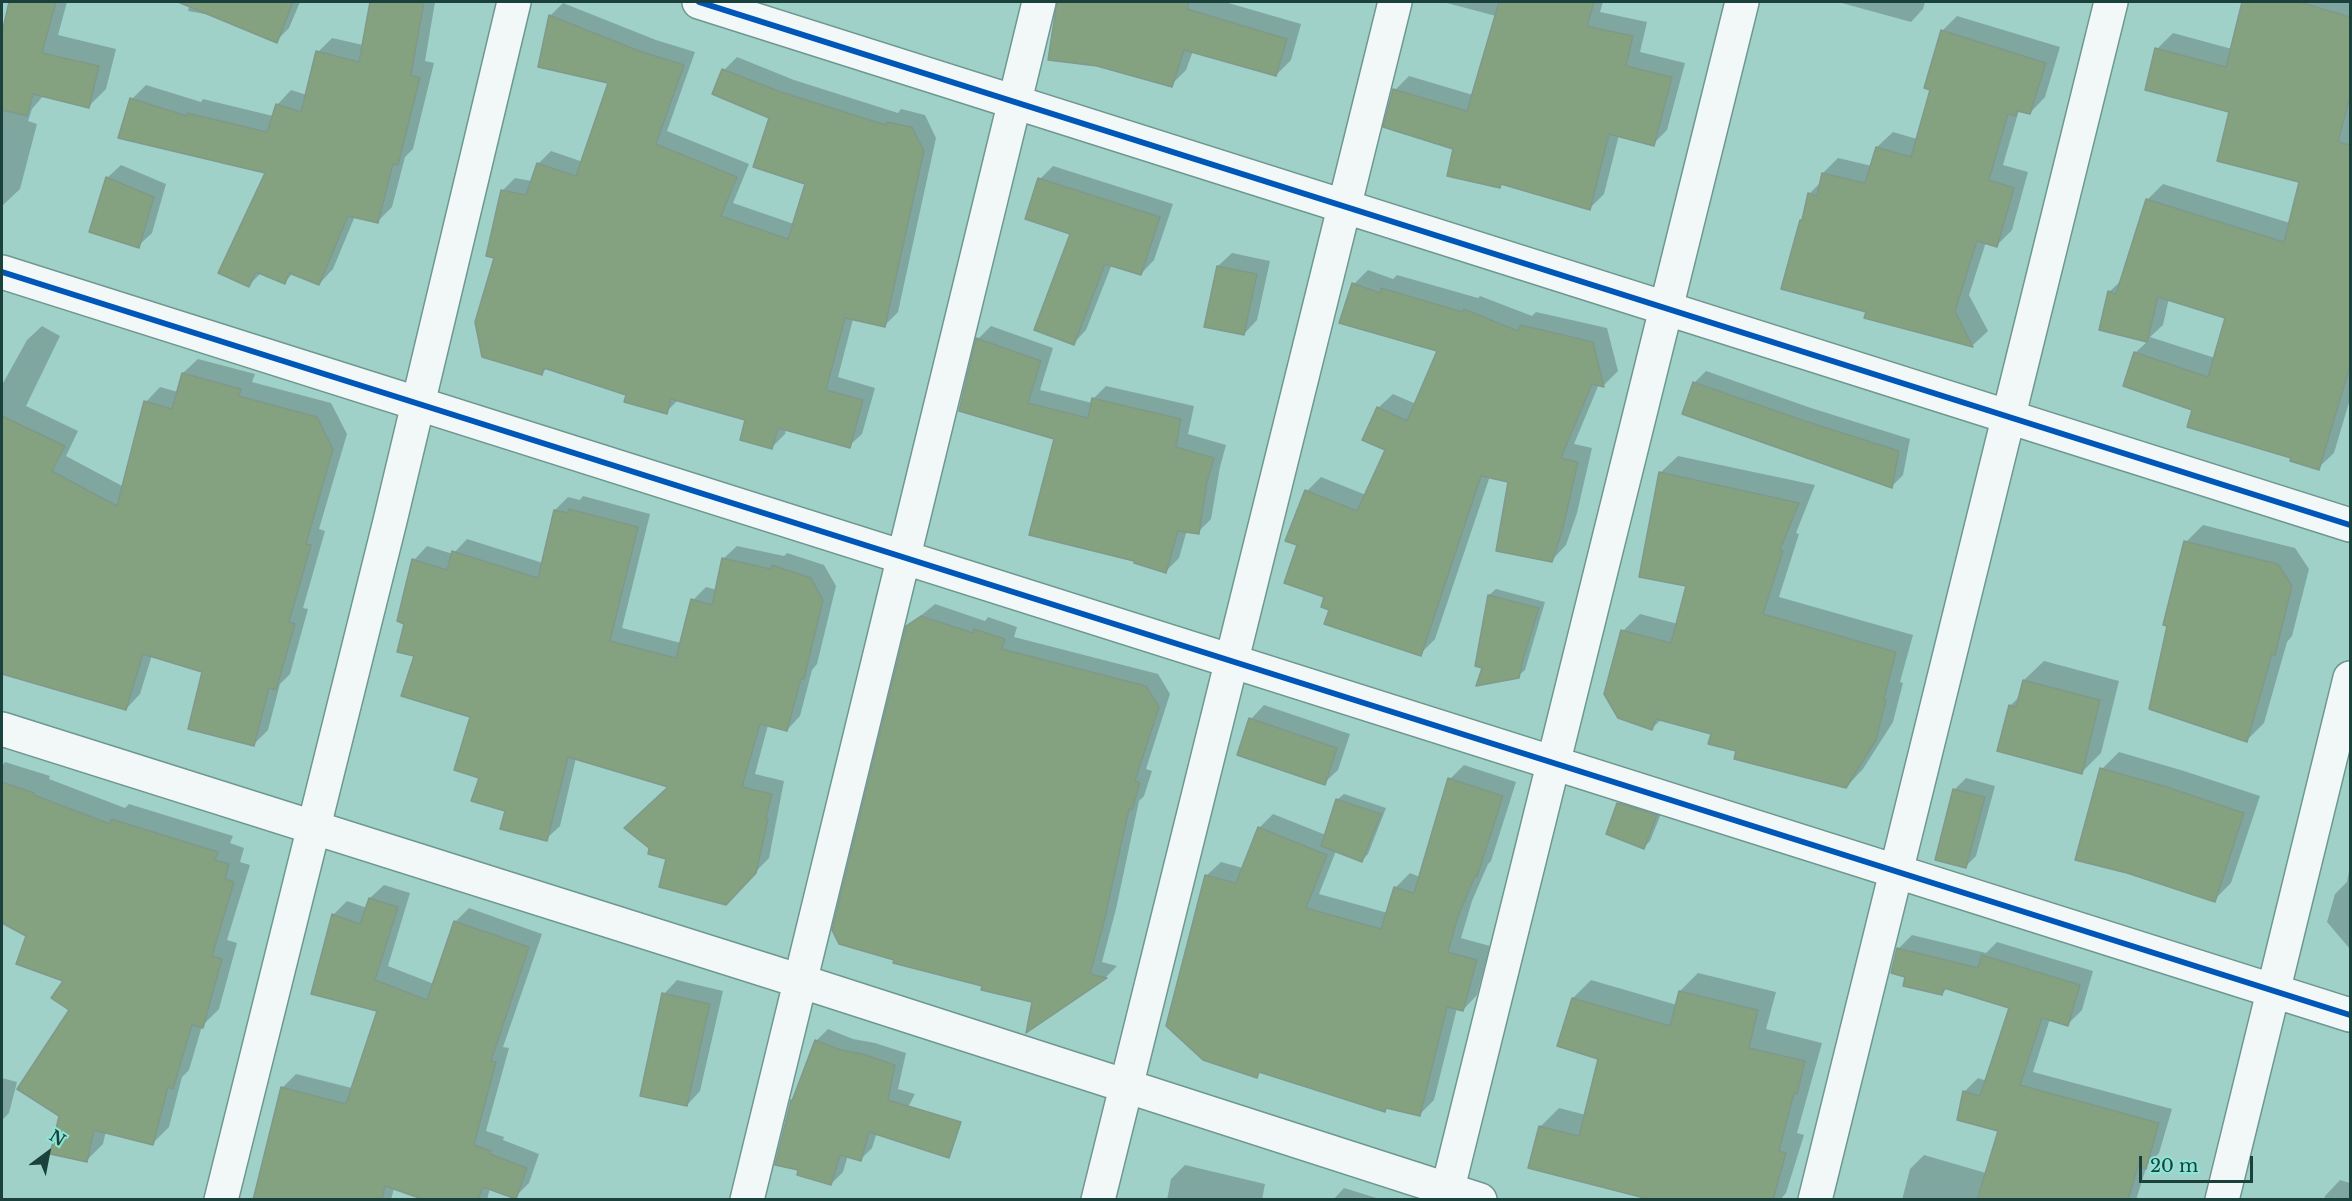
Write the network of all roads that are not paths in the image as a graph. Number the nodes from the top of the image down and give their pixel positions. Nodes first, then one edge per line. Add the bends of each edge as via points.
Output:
1 (514, 2) edge
2 (699, 2) edge
3 (1038, 2) edge
4 (1395, 2) edge
5 (1742, 2) edge
6 (2111, 2) edge
7 (1014, 101) junction
8 (1344, 206) junction
9 (2, 272) edge
10 (1666, 309) junction
11 (418, 404) junction
12 (2008, 418) junction
13 (2350, 525) edge
14 (903, 556) junction
15 (1232, 661) junction
16 (2350, 678) edge
17 (2, 729) edge
18 (1553, 764) junction
19 (313, 828) junction
20 (1896, 873) junction
21 (800, 981) junction
22 (2274, 990) junction
23 (2350, 1015) edge
24 (1127, 1086) junction
25 (1446, 1194) edge
26 (221, 1200) edge
27 (747, 1200) edge
28 (1098, 1200) edge
29 (1480, 1200) edge
30 (1815, 1200) edge
31 (2222, 1200) edge

1 - 11 street
2 - 7 street
3 - 7 street
4 - 8 street
5 - 10 street
6 - 12 street
7 - 8 street
7 - 14 street
8 - 10 street
8 - 15 street
9 - 11 street
10 - 12 street
10 - 18 street
11 - 14 street
11 - 19 street
12 - 13 street
12 - 20 street
14 - 15 street
14 - 21 street
15 - 18 street
15 - 24 street
16 - 22 street
17 - 19 street
18 - 20 street
18 - 25 street
19 - 21 street
19 - 26 street
20 - 22 street
20 - 30 street
21 - 24 street
21 - 27 street
22 - 23 street
22 - 31 street
24 - 25 street
24 - 28 street
25 - 29 street

